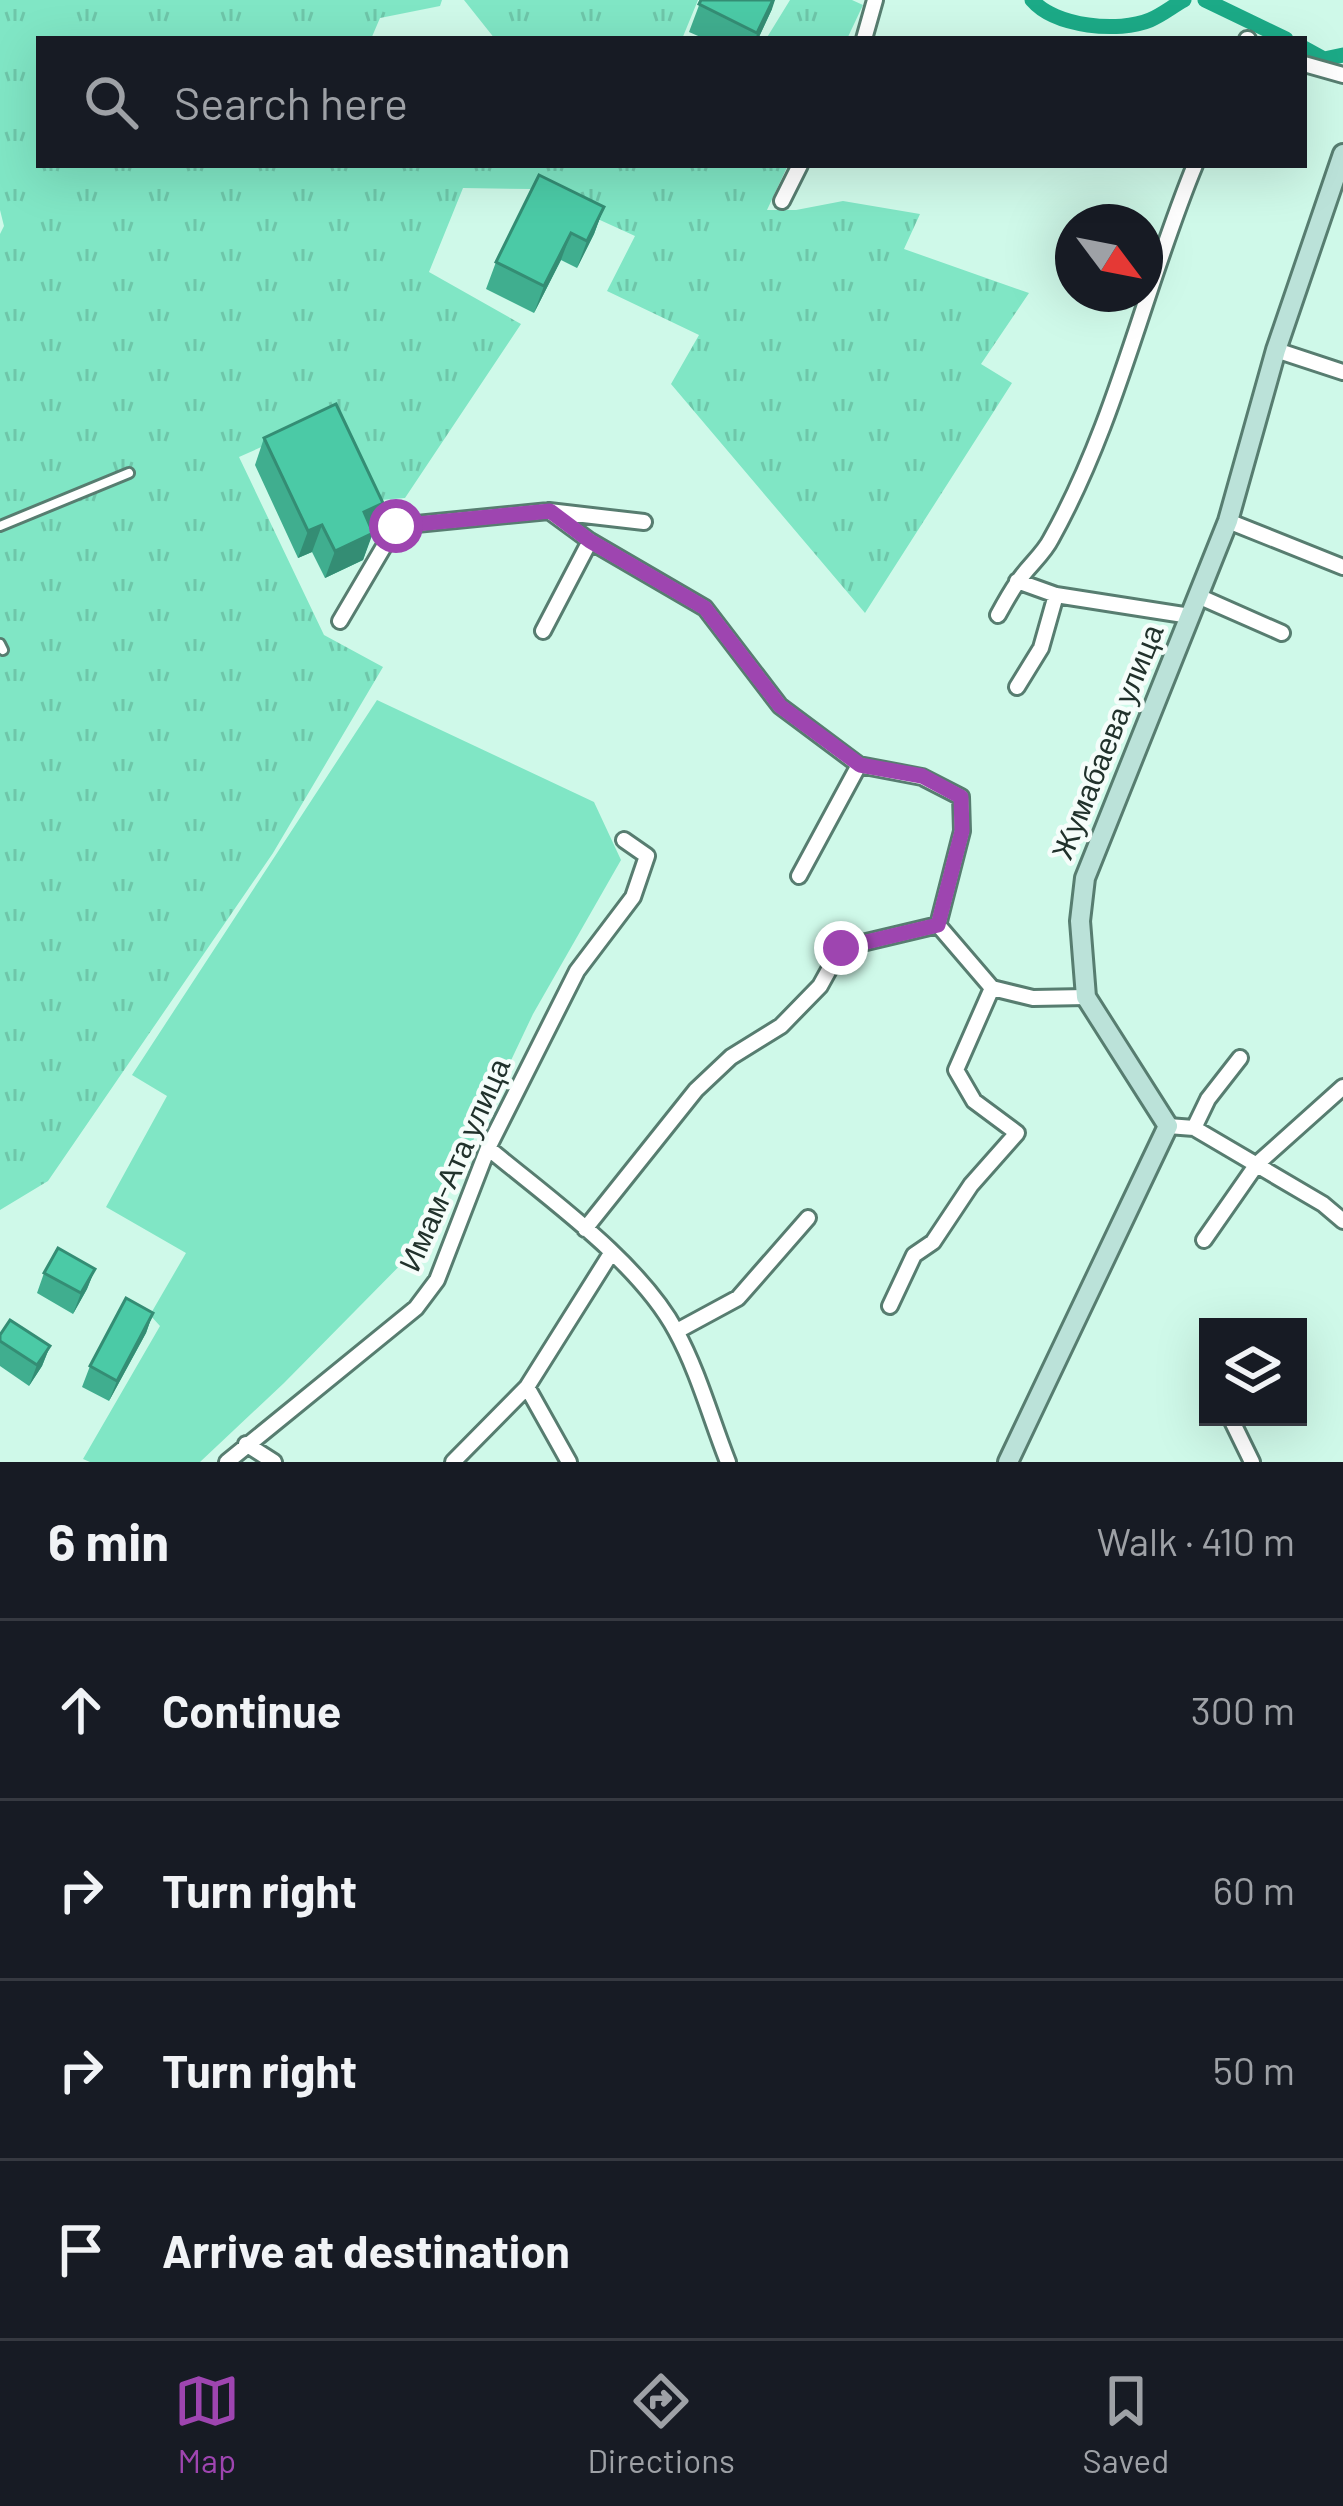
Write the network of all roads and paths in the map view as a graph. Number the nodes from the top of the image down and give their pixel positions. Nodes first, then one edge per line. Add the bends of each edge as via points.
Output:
1 (875, 0) edge
2 (865, 36) edge
3 (1307, 65) edge
4 (1343, 76) edge
5 (1341, 164) edge
6 (798, 168) edge
7 (1194, 168) edge
8 (782, 201) dead end
9 (1276, 350) junction
10 (1343, 373) edge
11 (129, 473) dead end
12 (550, 511) junction
13 (1228, 521) junction
14 (644, 522) dead end
15 (0, 526) edge
16 (590, 541) junction
17 (1343, 567) edge
18 (1017, 581) junction
19 (1056, 595) junction
20 (1198, 596) junction
21 (998, 615) dead end
22 (1190, 616) junction
23 (340, 621) dead end
24 (543, 631) dead end
25 (1282, 633) dead end
26 (1017, 687) dead end
27 (860, 765) junction
28 (624, 840) dead end
29 (800, 876) dead end
30 (938, 925) junction
31 (992, 988) junction
32 (1086, 997) junction
33 (1240, 1058) dead end
34 (1343, 1087) edge
35 (1168, 1126) junction
36 (1194, 1128) junction
37 (488, 1148) junction
38 (1257, 1164) junction
39 (808, 1218) dead end
40 (1343, 1221) edge
41 (585, 1228) junction
42 (1204, 1240) dead end
43 (610, 1255) junction
44 (890, 1306) dead end
45 (676, 1331) junction
46 (527, 1387) junction
47 (1234, 1426) edge
48 (246, 1444) junction
49 (227, 1462) edge
50 (274, 1462) edge
51 (453, 1462) edge
52 (569, 1462) edge
53 (728, 1462) edge
54 (1008, 1462) edge
55 (1252, 1462) edge

1 - 2 street
3 - 4 street
5 - 9 street, Жумабаева улица
6 - 8 street
7 - 18 street via 1107,417 1050,543
9 - 10 street
9 - 13 street, Жумабаева улица
11 - 15 lane
12 - 14 street
12 - 16 street
12 - 23 street via 396,526
13 - 17 street
13 - 20 street, Жумабаева улица
16 - 24 street
16 - 27 street via 705,608 780,706
18 - 19 street
18 - 21 street
19 - 22 street
19 - 26 street via 1041,648
20 - 22 street, Жумабаева улица
20 - 25 street
22 - 32 street, Жумабаева улица via 1085,878
27 - 29 street
27 - 30 street via 922,776 961,797 962,831
28 - 37 street, Имам-Ата улица via 647,856 633,896 577,971
30 - 31 street
30 - 41 street via 841,948 820,986 781,1026 696,1090
31 - 32 street via 1033,998
31 - 44 street via 956,1070 974,1101 1018,1133 933,1242 914,1255
32 - 35 street, Жумабаева улица
33 - 36 street
34 - 38 street
35 - 36 street
35 - 54 street
36 - 38 street
37 - 41 street
37 - 48 street, Имам-Ата улица via 437,1280 416,1308
38 - 40 street
38 - 42 street
39 - 45 street via 738,1298
41 - 43 street
43 - 45 street
43 - 46 street
45 - 53 street
46 - 51 street
46 - 52 street
47 - 55 street
48 - 49 street, Имам-Ата улица
48 - 50 street

